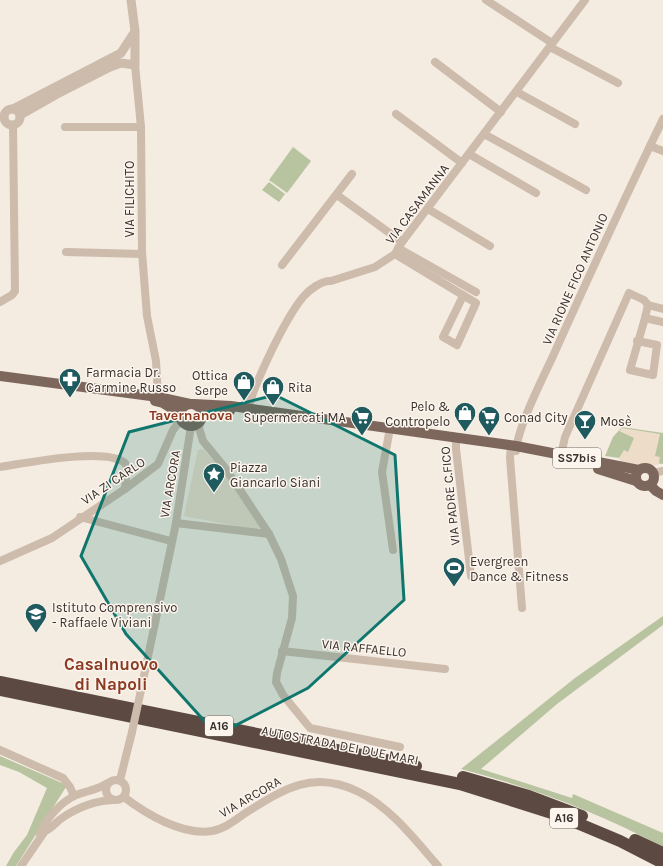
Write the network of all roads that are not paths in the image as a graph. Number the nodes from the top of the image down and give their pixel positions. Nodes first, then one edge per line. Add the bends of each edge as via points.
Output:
1 (131, 0) edge
2 (486, 0) edge
3 (585, 0) edge
4 (135, 31) junction
5 (551, 45) junction
6 (435, 62) dead end
7 (134, 65) junction
8 (618, 84) dead end
9 (516, 92) junction
10 (12, 109) junction
11 (0, 110) edge
12 (501, 112) junction
13 (396, 114) dead end
14 (20, 116) junction
15 (663, 119) edge
16 (6, 122) edge
17 (575, 124) dead end
18 (65, 127) dead end
19 (141, 127) junction
20 (484, 134) junction
21 (650, 146) junction
22 (663, 151) edge
23 (470, 154) junction
24 (462, 163) junction
25 (352, 174) dead end
26 (586, 190) dead end
27 (536, 193) dead end
28 (337, 196) junction
29 (428, 209) junction
30 (490, 246) dead end
31 (398, 248) junction
32 (66, 252) dead end
33 (142, 254) junction
34 (282, 265) dead end
35 (476, 292) dead end
36 (463, 296) junction
37 (0, 302) edge
38 (648, 305) junction
39 (663, 309) edge
40 (645, 318) junction
41 (663, 322) edge
42 (637, 341) junction
43 (660, 346) edge
44 (0, 376) edge
45 (0, 382) edge
46 (157, 399) junction
47 (192, 404) junction
48 (247, 411) junction
49 (180, 416) junction
50 (201, 418) junction
51 (191, 426) junction
52 (389, 431) junction
53 (456, 441) junction
54 (513, 448) junction
55 (561, 455) junction
56 (0, 466) edge
57 (639, 470) junction
58 (663, 471) edge
59 (653, 473) junction
60 (636, 481) junction
61 (650, 485) junction
62 (125, 489) junction
63 (663, 495) edge
64 (80, 517) junction
65 (176, 523) junction
66 (269, 534) junction
67 (171, 541) junction
68 (392, 550) dead end
69 (0, 561) edge
70 (471, 576) dead end
71 (522, 608) dead end
72 (282, 651) junction
73 (445, 669) dead end
74 (0, 682) edge
75 (0, 690) edge
76 (400, 747) dead end
77 (0, 750) edge
78 (433, 774) junction
79 (120, 780) junction
80 (464, 781) junction
81 (108, 783) junction
82 (74, 796) junction
83 (124, 797) junction
84 (113, 800) junction
85 (37, 841) junction
86 (663, 853) edge
87 (663, 863) edge
88 (21, 866) edge
89 (438, 866) edge

1 - 4 street, VIA FILICHITO
2 - 5 street
3 - 5 street, VIA CASAMANNA
4 - 7 street, VIA FILICHITO
4 - 10 street via 120,53
5 - 8 street
5 - 9 street, VIA CASAMANNA
6 - 12 street
7 - 14 street via 121,63 110,67
7 - 19 street, VIA FILICHITO
9 - 12 street, VIA CASAMANNA
9 - 17 street
10 - 11 street
10 - 14 street via 18,111
10 - 16 street via 5,112
12 - 20 street, VIA CASAMANNA
13 - 24 street
14 - 16 street via 17,123
15 - 21 street, VIA RIONE FICO ANTONIO
16 - 37 street via 15,291
18 - 19 street
19 - 33 street, VIA FILICHITO
20 - 23 street, VIA CASAMANNA
20 - 26 street
21 - 22 street
21 - 54 street, VIA RIONE FICO ANTONIO
23 - 24 street, VIA CASAMANNA
23 - 27 street
24 - 29 street, VIA CASAMANNA
25 - 28 street
28 - 31 street
28 - 34 street
29 - 30 street
29 - 31 street, VIA CASAMANNA
31 - 35 street
31 - 36 street
31 - 48 street, VIA CASAMANNA via 375,267 331,281 326,280 304,295 276,344
32 - 33 street
33 - 46 street, VIA FILICHITO via 147,316 156,361
36 - 36 street via 443,337 456,345 476,303
38 - 39 street
38 - 40 street
38 - 55 street via 644,300 629,293 565,437
40 - 41 street
40 - 42 street
42 - 43 street
42 - 43 street via 630,370 653,375
44 - 46 main road, SS7bis
45 - 46 main road, SS7bis
46 - 47 main road, SS7bis
46 - 49 main road
47 - 48 main road, SS7bis via 213,404
47 - 49 main road via 183,406
47 - 50 main road via 201,411
48 - 50 main road, SS7bis via 223,410
48 - 52 main road, SS7bis
49 - 51 main road via 185,424
49 - 62 street, VIA ZI CARLO via 158,464
50 - 51 main road, SS7bis via 197,424
50 - 66 street via 199,428 203,441
51 - 65 street, VIA ARCORA
52 - 53 main road, SS7bis
52 - 68 street via 382,472
53 - 54 main road, SS7bis
53 - 70 street, VIA PADRE C.FICO
54 - 55 main road, SS7bis
54 - 60 main road, SS7bis via 615,473
54 - 71 street via 510,458
55 - 57 main road, SS7bis
56 - 62 street via 78,457 114,457 125,462
57 - 59 main road, SS7bis via 646,468
57 - 60 main road
58 - 59 street
59 - 61 main road via 654,478
60 - 61 main road, SS7bis via 642,486
61 - 63 main road, SS7bis
62 - 64 street, VIA ZI CARLO
64 - 67 street, VIA ZI CARLO
64 - 69 street, VIA ZI CARLO via 52,538
65 - 66 street
65 - 67 street, VIA ARCORA
66 - 72 street via 281,559 293,596 292,618
67 - 79 street, VIA ARCORA, bridge
72 - 73 street, VIA RAFFAELLO
72 - 76 street via 276,682 283,695 310,728
74 - 78 highway, AUTOSTRADA DEI DUE MARI / A16
75 - 78 highway, AUTOSTRADA DEI DUE MARI / A16
77 - 82 street via 63,778
78 - 80 highway, AUTOSTRADA DEI DUE MARI / A16
79 - 81 street
79 - 83 street, VIA ARCORA via 126,787
80 - 86 highway, AUTOSTRADA DEI DUE MARI / A16 via 561,807
80 - 87 highway, AUTOSTRADA DEI DUE MARI / A16 via 558,815 620,841
81 - 82 street
81 - 84 street via 106,791 108,797
82 - 85 street via 55,811
83 - 84 street
83 - 89 street, VIA ARCORA via 148,814 180,828 198,832 228,825 284,789 317,781 333,783 359,792 374,802 412,836
84 - 85 street via 77,809 45,831
85 - 88 street

